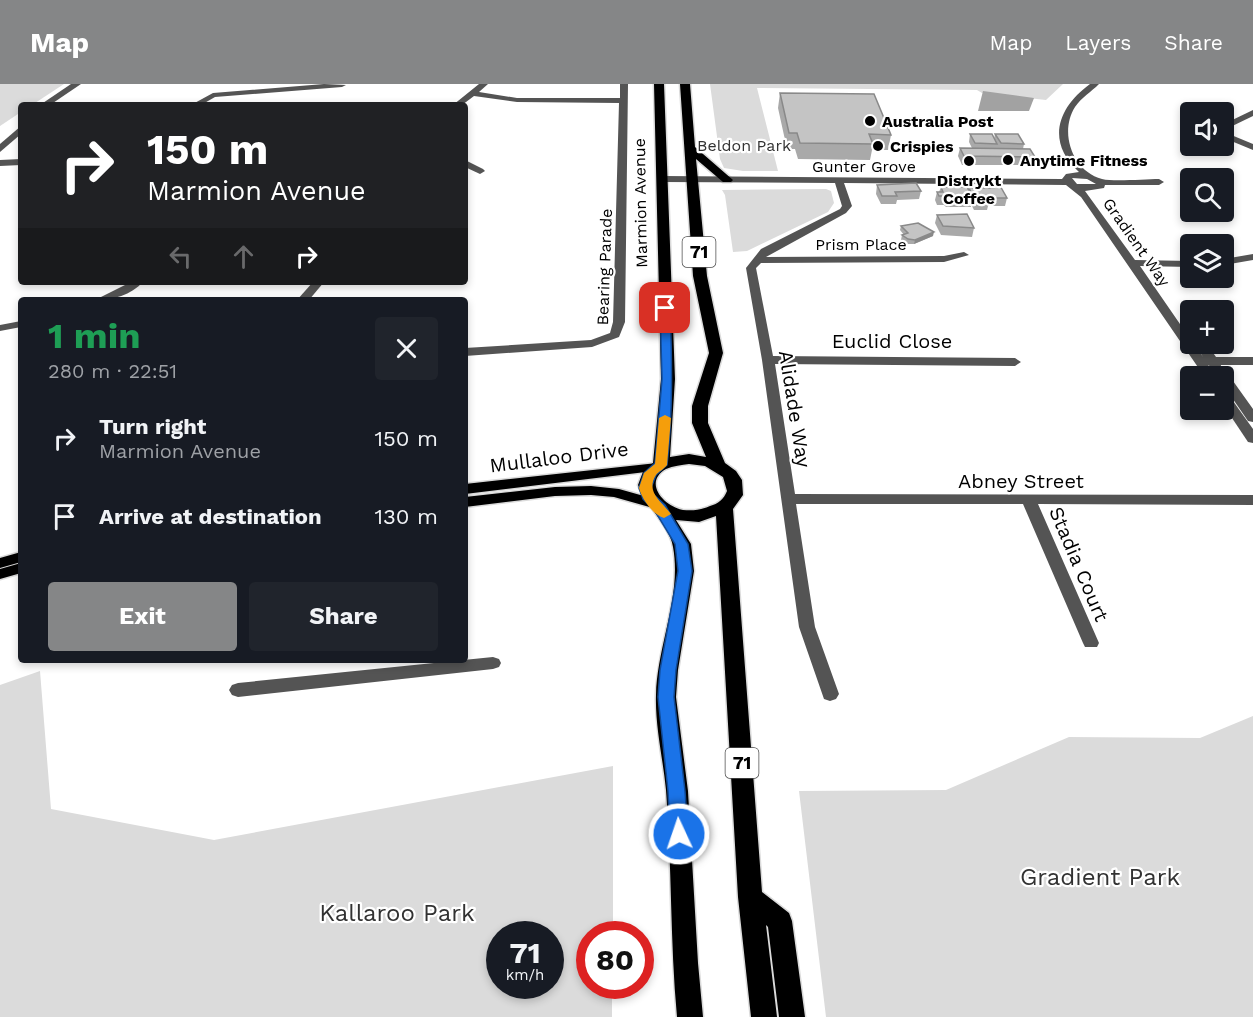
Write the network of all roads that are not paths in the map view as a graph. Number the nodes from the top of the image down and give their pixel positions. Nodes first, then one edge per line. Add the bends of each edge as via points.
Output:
1 (77, 84) edge
2 (87, 84) edge
3 (484, 84) edge
4 (624, 84) edge
5 (659, 84) edge
6 (685, 84) edge
7 (1083, 84) edge
8 (1095, 84) edge
9 (342, 85) edge
10 (473, 93) junction
11 (623, 101) junction
12 (49, 102) edge
13 (59, 102) edge
14 (200, 102) edge
15 (461, 102) edge
16 (1061, 104) dead end
17 (1253, 113) edge
18 (1234, 122) edge
19 (18, 123) edge
20 (1053, 126) dead end
21 (18, 132) edge
22 (0, 138) edge
23 (1234, 139) edge
24 (1253, 147) edge
25 (0, 149) edge
26 (692, 149) junction
27 (18, 162) edge
28 (0, 163) edge
29 (468, 165) edge
30 (480, 171) dead end
31 (1088, 176) junction
32 (662, 179) junction
33 (694, 179) junction
34 (727, 180) junction
35 (839, 181) junction
36 (1070, 182) junction
37 (1159, 182) dead end
38 (1098, 186) junction
39 (964, 255) dead end
40 (1253, 257) edge
41 (757, 260) junction
42 (1234, 260) edge
43 (1132, 263) junction
44 (1144, 264) junction
45 (1180, 264) edge
46 (134, 285) edge
47 (316, 285) edge
48 (108, 297) edge
49 (306, 297) edge
50 (1180, 315) edge
51 (18, 325) edge
52 (0, 328) edge
53 (468, 352) edge
54 (1208, 354) edge
55 (768, 360) junction
56 (1200, 361) junction
57 (1213, 361) junction
58 (1253, 361) edge
59 (1015, 362) dead end
60 (1203, 366) edge
61 (1216, 366) edge
62 (1234, 391) edge
63 (1234, 411) edge
64 (1253, 418) edge
65 (1253, 439) edge
66 (717, 465) junction
67 (659, 466) junction
68 (468, 489) edge
69 (789, 499) junction
70 (1253, 500) edge
71 (1029, 501) junction
72 (468, 502) edge
73 (657, 505) junction
74 (724, 508) junction
75 (18, 558) edge
76 (0, 563) edge
77 (18, 569) edge
78 (0, 574) edge
79 (1091, 644) dead end
80 (493, 663) dead end
81 (382, 667) edge
82 (238, 690) dead end
83 (830, 694) dead end
84 (750, 897) junction
85 (690, 1017) edge
86 (764, 1017) edge
87 (792, 1017) edge

1 - 12 street
2 - 13 street
3 - 10 street
4 - 11 street, Bearing Parade
5 - 32 highway, Marmion Avenue / 71
6 - 26 highway, 71
7 - 16 street
8 - 31 street via 1074,102 1062,127 1066,150 1073,163
9 - 14 street via 213,95
10 - 11 street via 528,101
10 - 15 street
11 - 53 street, Bearing Parade via 619,322 615,335 592,343
17 - 18 street
19 - 22 street
20 - 36 street, Gradient Way via 1055,147
21 - 25 street
23 - 24 street
26 - 33 highway, 71
26 - 34 highway
27 - 28 street
29 - 30 street
31 - 36 street
31 - 38 street
32 - 33 street, Gunter Grove
32 - 67 highway, Marmion Avenue / 71 via 668,379
33 - 34 street, Gunter Grove
33 - 66 highway, 71 via 703,299 716,353 700,406 700,423
34 - 35 street, Gunter Grove
35 - 36 street, Gunter Grove
35 - 41 street via 847,206 843,211 765,251
36 - 38 street
36 - 43 street, Gradient Way via 1094,208
37 - 38 street
38 - 44 street, Gradient Way via 1101,202
39 - 41 street, Prism Place via 944,259
40 - 42 street
41 - 55 street, Alidade Way via 751,268
43 - 44 street
43 - 56 street, Gradient Way
44 - 45 street
44 - 50 street, Gradient Way
46 - 48 street
47 - 49 street
51 - 52 street
54 - 57 street
55 - 59 street, Euclid Close
55 - 69 street, Alidade Way
56 - 57 street
56 - 60 street, Gradient Way
57 - 58 street
57 - 61 street
62 - 64 street
63 - 65 street
66 - 67 highway via 689,459
66 - 74 highway, 71 via 730,474 735,486 733,498
67 - 68 main road, Mullaloo Drive
67 - 73 highway, 71 via 646,480 645,488
69 - 71 street, Abney Street
69 - 83 street, Alidade Way via 807,627
70 - 71 street, Abney Street
71 - 79 street, Stadia Court
72 - 73 main road, Mullaloo Drive via 609,492
73 - 74 highway via 669,512 692,516
73 - 85 highway, 71 via 681,544 685,571 666,697 677,791
74 - 84 highway, 71
75 - 76 main road
77 - 78 main road
80 - 81 street
81 - 82 street
84 - 86 highway, 71
84 - 87 highway via 780,921

